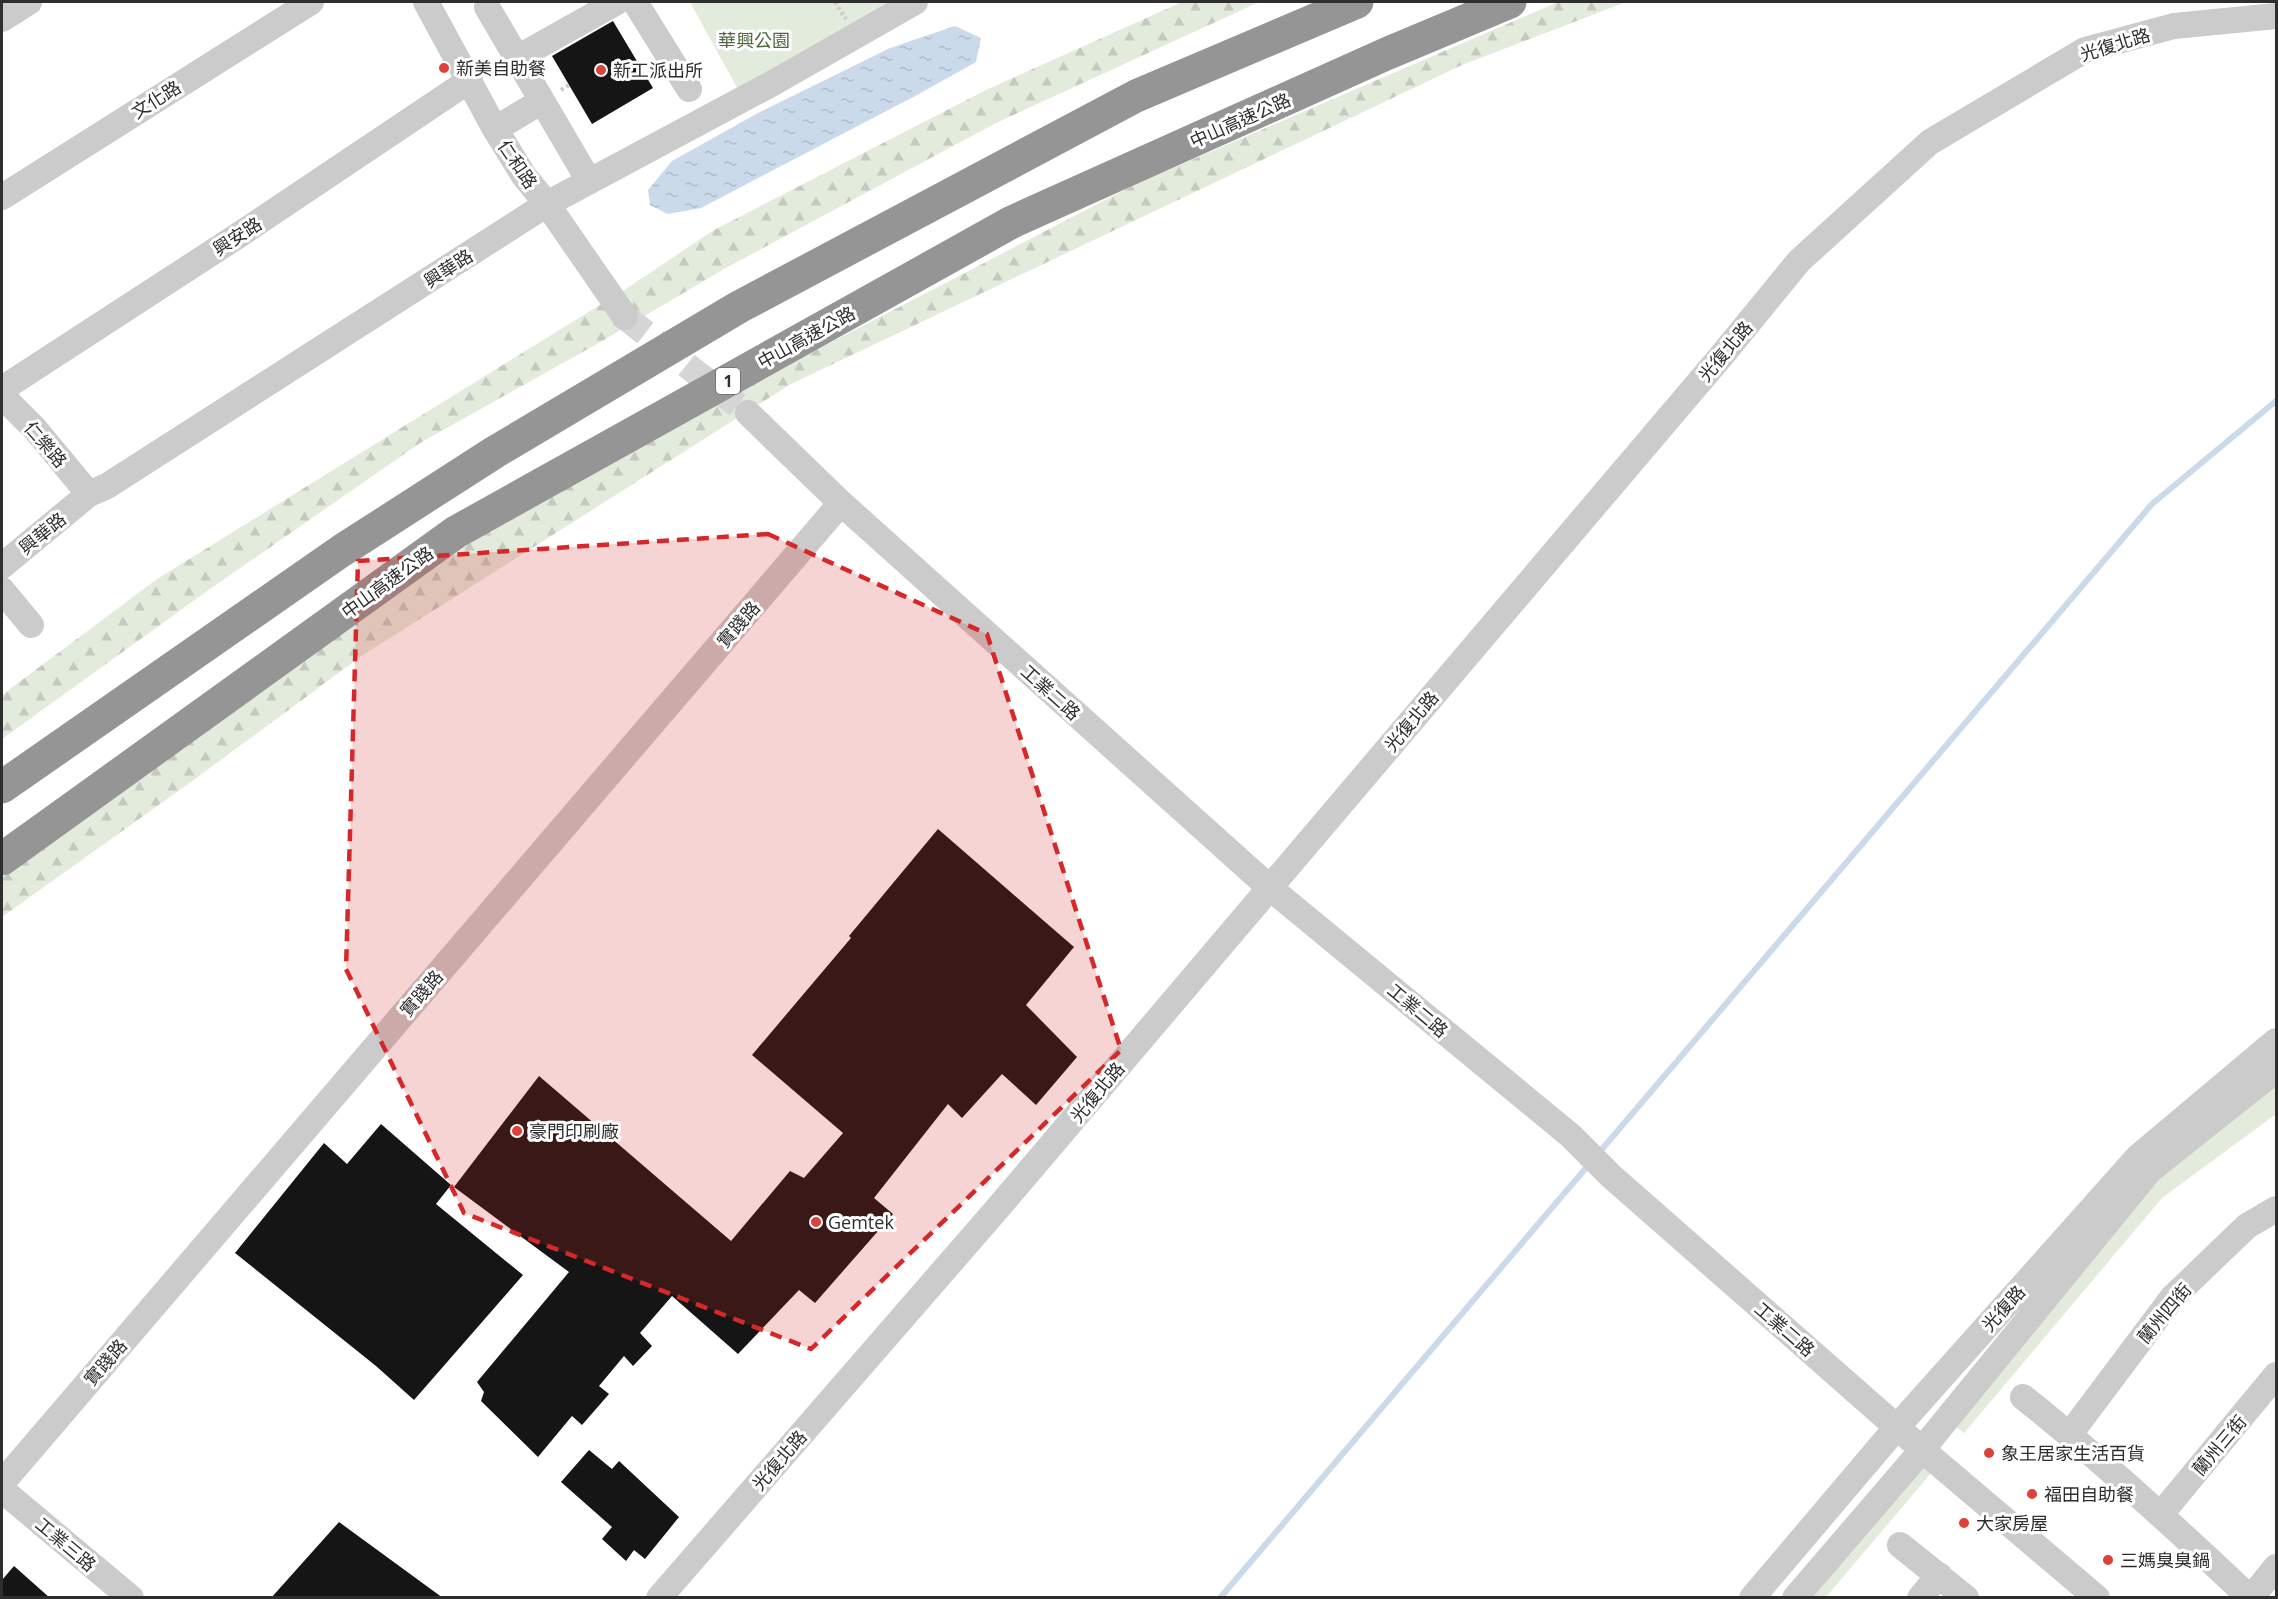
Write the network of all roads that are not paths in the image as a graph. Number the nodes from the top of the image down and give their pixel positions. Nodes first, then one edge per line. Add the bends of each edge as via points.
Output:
1 (29, 2) edge
2 (311, 2) edge
3 (426, 2) edge
4 (617, 2) edge
5 (635, 2) edge
6 (915, 2) edge
7 (1357, 2) edge
8 (1510, 2) edge
9 (487, 7) dead end
10 (2277, 15) edge
11 (2, 19) edge
12 (517, 58) junction
13 (470, 80) junction
14 (689, 89) dead end
15 (542, 101) junction
16 (495, 129) junction
17 (589, 181) junction
18 (2, 198) edge
19 (547, 204) junction
20 (625, 317) tunnel mouth
21 (2, 389) edge
22 (2, 396) edge
23 (748, 413) tunnel mouth
24 (89, 494) junction
25 (841, 503) junction
26 (2, 566) edge
27 (2, 590) edge
28 (31, 625) dead end
29 (2, 787) edge
30 (2, 859) edge
31 (1270, 888) junction
32 (2277, 1041) edge
33 (2277, 1070) edge
34 (2277, 1209) edge
35 (2277, 1375) edge
36 (2023, 1397) dead end
37 (1897, 1427) junction
38 (2070, 1434) junction
39 (1922, 1449) junction
40 (2, 1483) edge
41 (2, 1490) edge
42 (2161, 1514) junction
43 (1900, 1545) dead end
44 (2277, 1567) edge
45 (1939, 1575) junction
46 (131, 1598) edge
47 (659, 1598) edge
48 (1752, 1598) edge
49 (1795, 1598) edge
50 (1920, 1598) edge
51 (1966, 1598) edge
52 (2097, 1598) edge
53 (2250, 1598) edge

1 - 11 street
2 - 18 street, 文化路
3 - 13 street, 仁和路
4 - 12 street
5 - 14 street
6 - 17 street, 興華路
7 - 29 highway via 1136,96 739,307 495,452 341,551
8 - 30 highway, 中山高速公路 / 1 via 1012,222 456,532
9 - 12 street
10 - 31 street, 光復北路 via 2174,26 2085,50 1930,142 1799,261
12 - 15 street
13 - 16 street, 仁和路
13 - 21 street, 興安路
15 - 16 street
15 - 17 street
16 - 19 street, 仁和路
17 - 19 street, 興華路
19 - 20 street, 仁和路
19 - 24 street, 興華路
22 - 24 street, 仁樂路
23 - 25 street, 工業二路
24 - 26 street, 興華路
25 - 31 street, 工業二路
25 - 40 street, 實踐路
27 - 28 street
31 - 37 street, 工業二路 via 1571,1136 1611,1176
31 - 47 street, 光復北路
32 - 37 street, 光復路 via 2138,1157
33 - 39 street, 光復路 via 2150,1170
34 - 38 street, 蘭州四街 via 2247,1226 2172,1298
35 - 42 street, 蘭州三街
36 - 38 street
37 - 39 street, 工業二路
37 - 48 street, 光復路
38 - 42 street
39 - 49 street, 光復路
39 - 52 street, 工業二路
41 - 46 street, 工業三路
42 - 53 street
43 - 45 street
44 - 53 street
45 - 50 street
45 - 51 street

